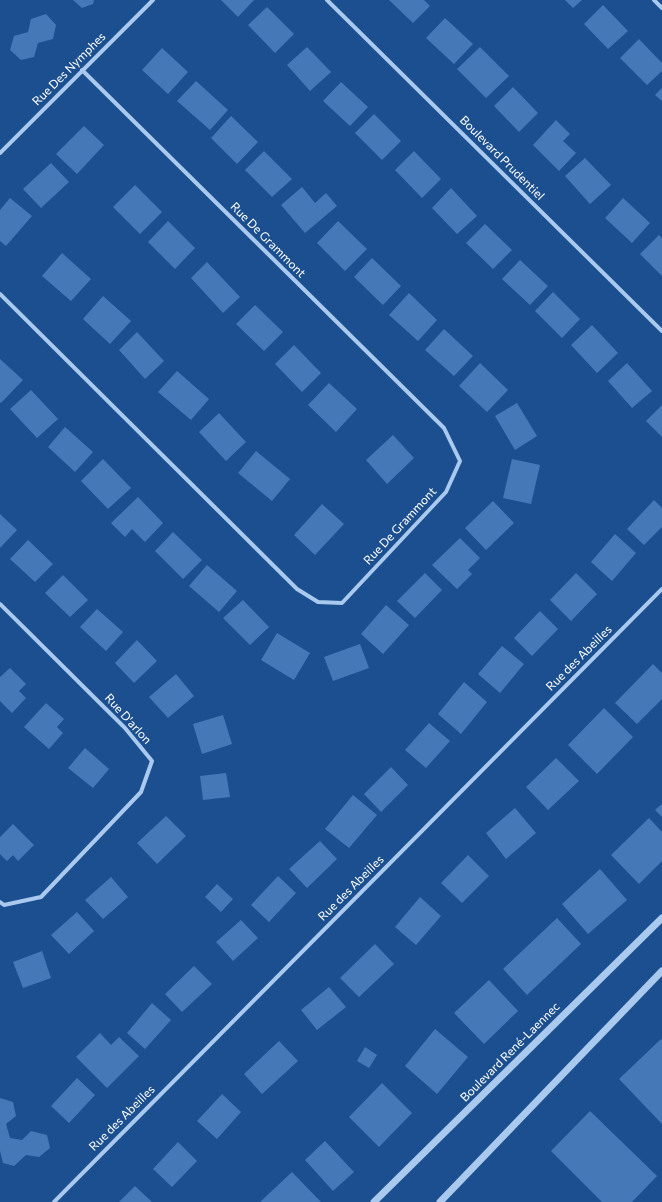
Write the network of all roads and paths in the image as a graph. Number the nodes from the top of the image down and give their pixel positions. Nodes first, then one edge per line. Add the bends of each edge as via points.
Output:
1 (153, 0) edge
2 (327, 0) edge
3 (654, 0) edge
4 (662, 8) edge
5 (82, 70) junction
6 (0, 153) edge
7 (0, 294) edge
8 (662, 331) edge
9 (662, 589) edge
10 (0, 604) edge
11 (0, 902) edge
12 (662, 918) edge
13 (662, 971) edge
14 (54, 1202) edge
15 (374, 1202) edge
16 (440, 1202) edge

1 - 5 street, Rue Des Nymphes
2 - 8 street, Boulevard Prudentiel
3 - 4 street
5 - 6 street, Rue Des Nymphes
5 - 7 street, Rue De Grammont via 444,428 460,461 446,492 342,603 318,602 297,589
9 - 14 street, Rue des Abeilles
10 - 11 street, Rue D'arlon via 125,728 152,761 141,792 42,897 4,905
12 - 15 street, Boulevard René-Laennec
13 - 16 street

